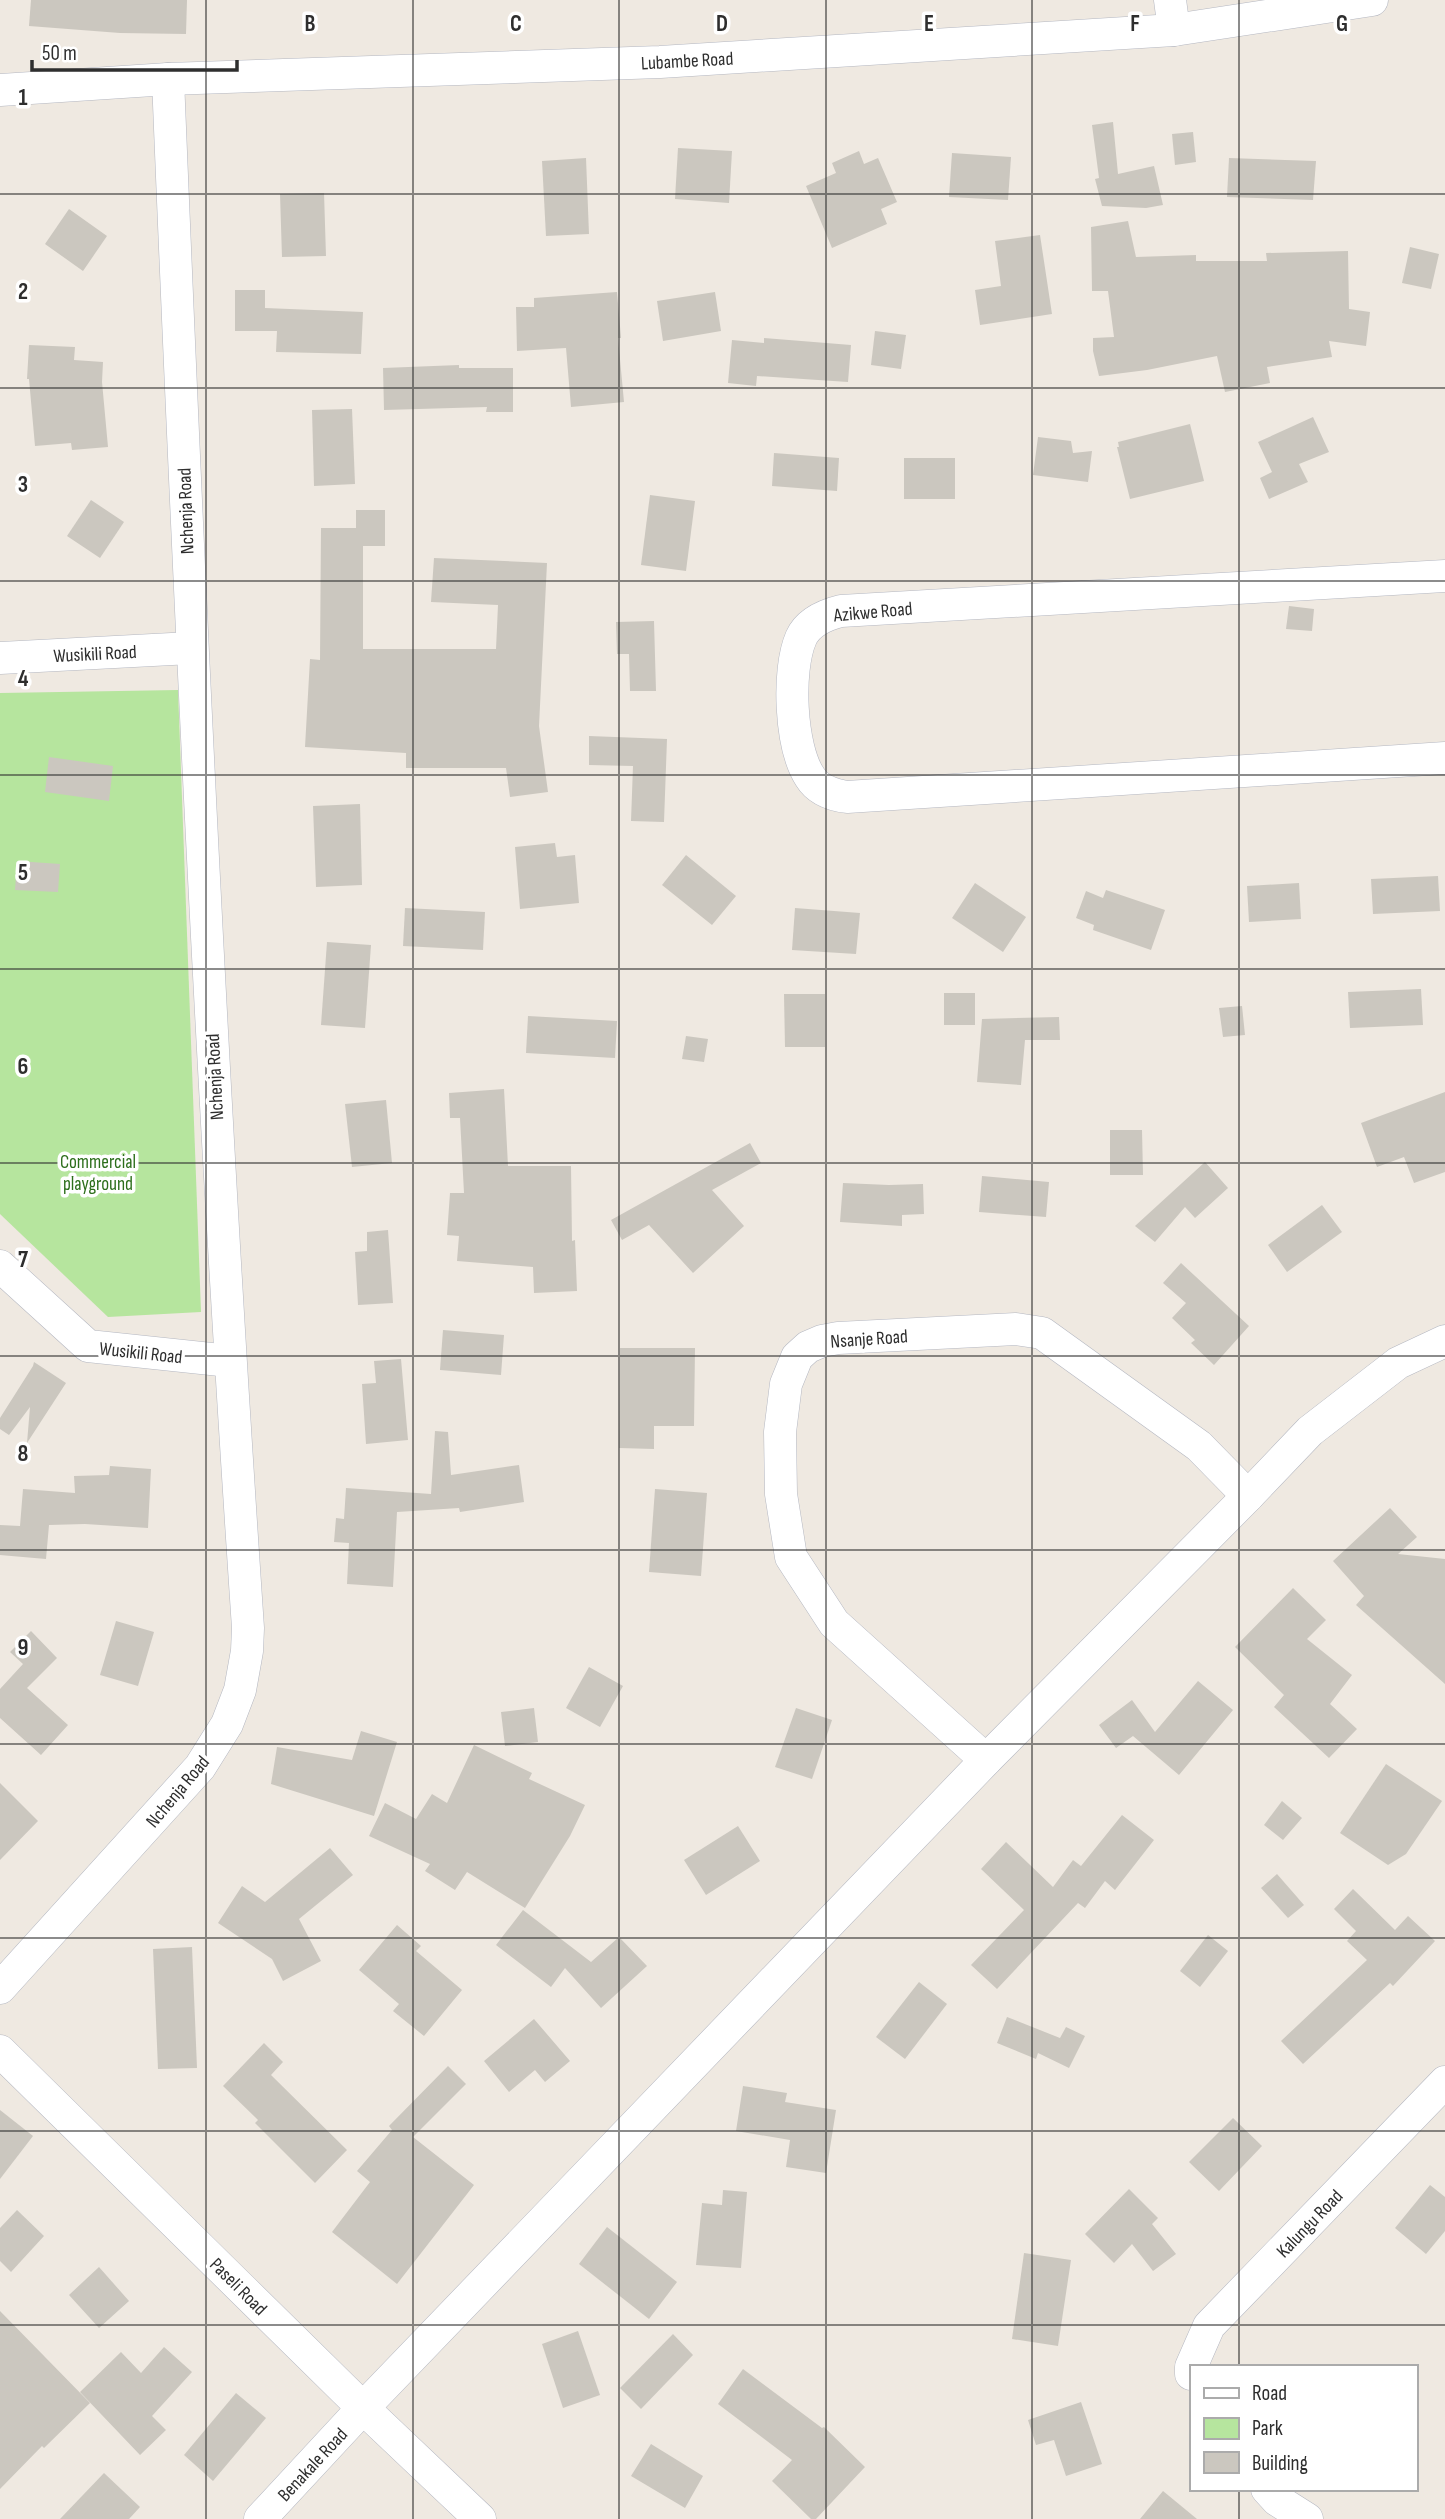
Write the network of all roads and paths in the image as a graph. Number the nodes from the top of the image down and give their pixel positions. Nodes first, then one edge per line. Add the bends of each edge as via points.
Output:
1 (1372, 0) edge
2 (1172, 15) edge
3 (168, 79) junction
4 (0, 90) edge
5 (1445, 576) edge
6 (191, 648) junction
7 (0, 658) edge
8 (1445, 758) edge
9 (0, 1266) edge
10 (1445, 1341) edge
11 (230, 1361) junction
12 (1248, 1496) junction
13 (986, 1760) junction
14 (0, 1988) edge
15 (0, 2051) edge
16 (1445, 2082) edge
17 (1192, 2365) edge
18 (363, 2408) junction
19 (1269, 2491) edge
20 (260, 2519) edge
21 (480, 2519) edge
22 (1307, 2519) edge

1 - 2 street, Lubambe Road
2 - 3 street, Lubambe Road via 660,62
3 - 4 street, Lubambe Road
3 - 6 street, Nchenja Road
5 - 8 street, Azikwe Road via 841,611 825,615 801,636 794,663 793,699 801,759 810,777 828,793 847,797
6 - 7 street, Wusikili Road
6 - 11 street, Nchenja Road
9 - 11 street, Wusikili Road via 88,1346
10 - 12 street, Benakale Road via 1398,1363 1357,1393 1310,1431
11 - 14 street, Nchenja Road via 248,1628 236,1701 200,1767
12 - 13 street, Benakale Road
12 - 13 street, Nsanje Road via 1199,1446 1042,1333 1016,1329 838,1338 808,1347 797,1357 786,1384 780,1432 781,1494 791,1557 834,1623
13 - 18 street, Benakale Road
15 - 18 street, Paseli Road
16 - 17 street, Kalungu Road via 1209,2326
18 - 20 street, Benakale Road
18 - 21 street, Paseli Road
19 - 22 street

